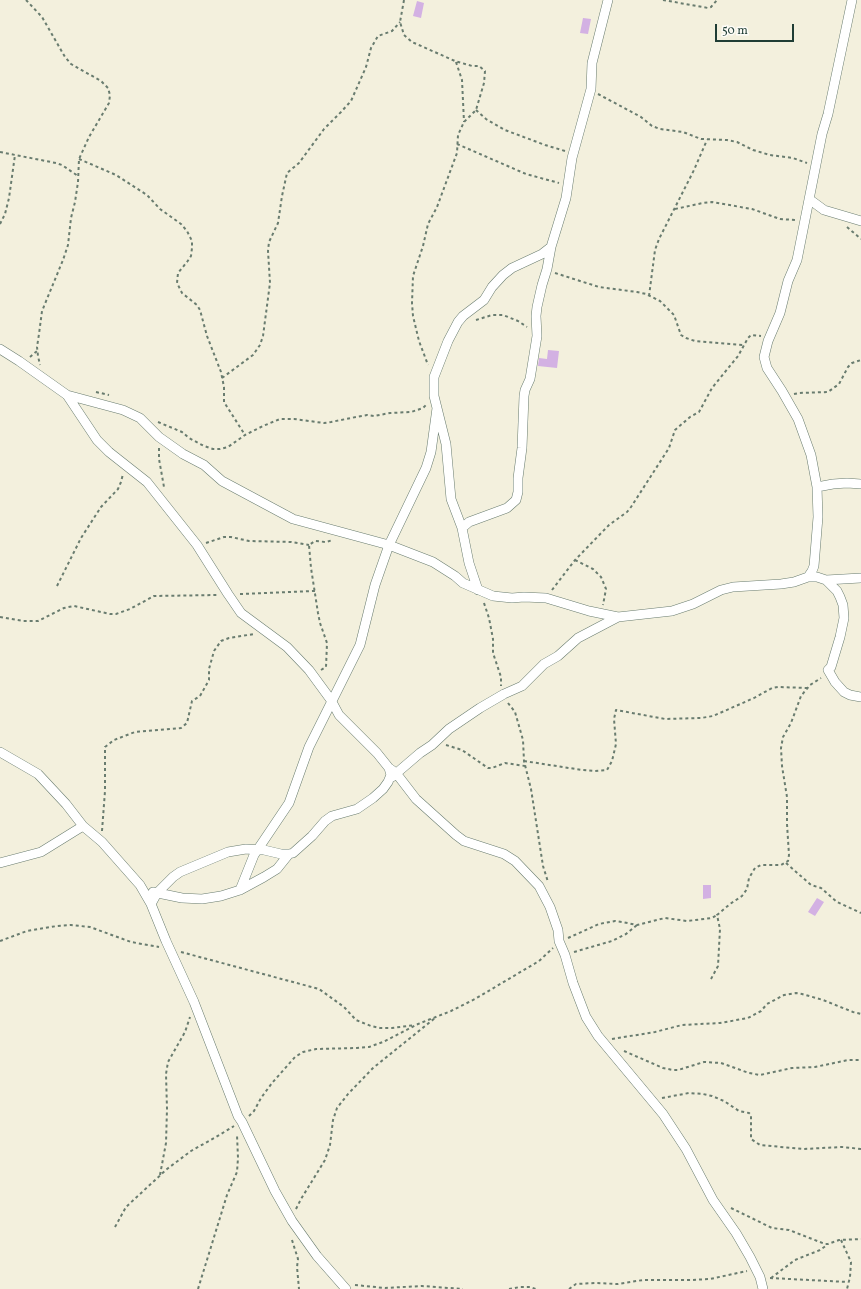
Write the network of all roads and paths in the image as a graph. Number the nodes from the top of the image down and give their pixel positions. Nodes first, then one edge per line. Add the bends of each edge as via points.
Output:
1 (26, 0) edge
2 (404, 0) edge
3 (608, 0) edge
4 (663, 0) edge
5 (718, 0) edge
6 (852, 0) edge
7 (400, 22) junction
8 (455, 61) junction
9 (591, 89) junction
10 (476, 110) junction
11 (464, 122) junction
12 (707, 140) junction
13 (456, 144) junction
14 (0, 152) edge
15 (573, 153) junction
16 (15, 155) junction
17 (79, 159) junction
18 (814, 174) junction
19 (78, 176) junction
20 (568, 183) junction
21 (809, 199) junction
22 (674, 209) junction
23 (804, 220) junction
24 (861, 221) edge
25 (0, 224) edge
26 (550, 247) junction
27 (547, 269) junction
28 (649, 296) junction
29 (473, 321) dead end
30 (537, 336) junction
31 (770, 337) junction
32 (744, 345) junction
33 (0, 349) edge
34 (861, 360) edge
35 (41, 367) dead end
36 (434, 377) junction
37 (222, 378) junction
38 (93, 391) dead end
39 (67, 395) junction
40 (111, 396) dead end
41 (434, 396) junction
42 (786, 398) junction
43 (437, 408) junction
44 (153, 419) dead end
45 (245, 435) junction
46 (159, 437) junction
47 (122, 463) junction
48 (861, 484) edge
49 (817, 487) junction
50 (165, 490) dead end
51 (462, 528) junction
52 (347, 534) junction
53 (197, 545) junction
54 (309, 545) junction
55 (388, 545) junction
56 (575, 560) junction
57 (808, 577) junction
58 (861, 578) edge
59 (826, 580) junction
60 (57, 586) dead end
61 (315, 591) junction
62 (479, 591) junction
63 (228, 594) junction
64 (546, 598) junction
65 (601, 614) junction
66 (0, 617) edge
67 (618, 617) junction
68 (269, 633) junction
69 (309, 670) junction
70 (828, 670) junction
71 (807, 688) junction
72 (504, 694) junction
73 (861, 696) edge
74 (331, 700) junction
75 (433, 744) junction
76 (0, 752) edge
77 (524, 761) junction
78 (525, 766) junction
79 (393, 771) junction
80 (83, 826) junction
81 (102, 842) junction
82 (257, 850) junction
83 (289, 854) junction
84 (0, 863) edge
85 (786, 863) junction
86 (140, 885) junction
87 (240, 890) junction
88 (157, 893) junction
89 (547, 901) junction
90 (151, 904) junction
91 (861, 914) edge
92 (717, 915) junction
93 (637, 925) junction
94 (0, 941) edge
95 (559, 941) junction
96 (171, 949) junction
97 (565, 954) junction
98 (711, 979) dead end
99 (194, 1002) junction
100 (861, 1014) edge
101 (437, 1016) junction
102 (418, 1024) junction
103 (603, 1041) junction
104 (621, 1050) dead end
105 (861, 1060) edge
106 (651, 1101) junction
107 (240, 1124) junction
108 (861, 1149) edge
109 (160, 1175) junction
110 (729, 1207) dead end
111 (292, 1220) junction
112 (115, 1227) dead end
113 (861, 1239) edge
114 (841, 1240) junction
115 (828, 1244) junction
116 (758, 1273) junction
117 (770, 1278) junction
118 (340, 1281) junction
119 (848, 1282) junction
120 (198, 1289) edge
121 (299, 1289) edge
122 (346, 1289) edge
123 (463, 1289) edge
124 (509, 1289) edge
125 (536, 1289) edge
126 (569, 1289) edge
127 (763, 1289) edge
128 (846, 1289) edge

1 - 17 path via 42,17 71,64 101,81 108,88 109,103
2 - 7 path
3 - 9 street via 592,63
4 - 5 path via 708,8
6 - 18 street
7 - 8 path via 404,35 412,42
7 - 37 path via 392,31 378,36 351,100 324,129 299,163 287,173 278,223 269,242 270,283 260,346 253,355
8 - 10 path via 479,66 485,70
8 - 11 path via 462,80
9 - 12 path via 652,126
9 - 15 street
10 - 11 path
10 - 15 path via 505,130
11 - 13 path
12 - 18 path via 726,140 765,153 793,158 809,164
12 - 22 path
13 - 20 path via 526,174 558,183
13 - 36 path via 456,153 437,207 428,224 413,276 412,304 415,326
14 - 16 path
15 - 20 street
16 - 19 path via 56,162
16 - 25 path via 9,198
17 - 19 path
17 - 37 path via 116,175 147,195 187,231 192,241 191,256 178,273 177,283 182,293 200,310
18 - 21 street
19 - 35 path via 68,245 42,311 37,347
20 - 26 street via 566,198
21 - 23 street
21 - 24 street via 824,210
22 - 23 path via 712,202 752,209 780,219
22 - 28 path via 655,250
23 - 31 street via 797,260
26 - 27 street
26 - 36 street via 503,275 484,300 463,316 448,341
27 - 28 path via 599,287
27 - 30 street via 537,307
28 - 32 path via 660,301 674,315 681,335 686,338
29 - 30 path via 482,317 503,315 518,321
30 - 51 street via 530,379 524,396 516,500 507,508 469,522
31 - 32 path via 751,335
31 - 42 street via 764,357 767,368
32 - 56 path via 712,388 699,412 675,430 669,448 631,508 609,525
33 - 39 street
34 - 42 path via 852,363 839,384 828,392 799,393
36 - 41 street
37 - 45 path via 224,402
38 - 40 path
39 - 46 street via 129,412 140,418
39 - 47 street via 97,440
41 - 43 street
41 - 45 path via 423,408 411,412 324,422 287,418
42 - 49 street via 806,438
43 - 51 street via 446,444 451,499
43 - 55 street via 431,452 426,468
44 - 45 path via 182,432 196,443 213,449 228,447
46 - 50 path via 159,459
46 - 52 street via 204,465 222,481 293,519
47 - 53 street via 146,482
47 - 60 path via 122,477 118,489 101,507 81,538
48 - 49 street
49 - 57 street via 817,544 814,566
51 - 62 street via 469,563
52 - 54 path via 335,540 315,541
52 - 55 street
53 - 54 path via 231,537 249,541
53 - 63 street
54 - 61 path
55 - 62 street via 433,562
55 - 74 street via 360,645
56 - 64 path
56 - 65 path via 597,573 604,584 606,593
57 - 59 street
57 - 67 street via 794,582 733,587 672,611
58 - 59 street
59 - 70 street via 840,598 844,618 837,649
61 - 63 path
61 - 69 path via 320,623 327,643 326,667 323,670
62 - 64 street via 512,598
62 - 72 path via 488,614 493,653
63 - 66 path via 154,596 116,614 74,606 38,621
63 - 68 street via 245,616
64 - 65 street
65 - 67 street
67 - 72 street via 578,638 558,656 544,664 522,686
68 - 69 street via 287,646
68 - 81 path via 242,635 221,641 214,651 209,680 200,696 192,700 187,723 181,728 135,732 106,746
69 - 74 street
70 - 71 path
70 - 73 street via 844,692
71 - 77 path via 772,688 713,716 701,718 665,719 616,710 616,744 607,770 582,770
71 - 85 path via 798,700 781,748 788,807 789,859
72 - 75 street via 449,729
72 - 77 path via 515,712 523,740
74 - 79 street via 339,715
74 - 82 street via 309,747 288,803
75 - 78 path via 448,744 462,750 488,768 505,763
75 - 79 street
76 - 80 street via 38,774
77 - 78 path
78 - 89 path via 548,882
79 - 83 street via 383,789 373,798 357,809 332,816 297,850
79 - 89 street via 416,800 456,835 515,861 539,886
80 - 81 street
80 - 84 street via 41,852
81 - 86 street
82 - 83 street
82 - 87 street
82 - 88 street via 228,852 180,872
83 - 87 street via 277,869
85 - 91 path via 811,885 821,888 837,902
85 - 92 path via 754,868 742,896
86 - 88 street
86 - 90 street
87 - 88 street via 202,899
88 - 90 street
89 - 95 street
90 - 96 street
92 - 93 path via 687,921 665,918
92 - 98 path via 720,929 718,966
93 - 95 path via 622,922 599,924
93 - 97 path via 612,941
94 - 96 path via 27,931 72,925 90,927 131,942
95 - 97 street
95 - 101 path via 540,961 451,1012
96 - 99 street
96 - 102 path via 319,989 344,1007 356,1020 370,1026 392,1028
97 - 103 street via 586,1017
99 - 107 street
99 - 109 path via 185,1032 168,1062 166,1143
100 - 103 path via 802,994 784,995 766,1004 761,1011 748,1018 720,1023 682,1025
101 - 102 path
101 - 111 path via 373,1068 337,1108 325,1160 301,1199
102 - 107 path via 368,1047 303,1052 295,1057 272,1083 254,1111
103 - 106 street
104 - 105 path via 673,1070 704,1062 721,1063 760,1075 792,1068
106 - 108 path via 689,1093 712,1096 739,1111 749,1113 751,1139 760,1145 803,1149
106 - 116 street via 663,1114 686,1149 713,1200 736,1233
107 - 109 path via 191,1151
107 - 111 street
107 - 120 path via 236,1172
109 - 112 path via 126,1207
110 - 115 path via 772,1228 789,1230
111 - 118 street via 317,1256
111 - 121 path via 291,1235 298,1258
113 - 114 path
114 - 115 path
114 - 119 path via 851,1262
115 - 117 path via 795,1260
116 - 117 path
116 - 126 path via 692,1280 576,1284
116 - 127 street
117 - 119 path
118 - 122 street
118 - 123 path via 372,1287 422,1286
119 - 128 path
124 - 125 path

